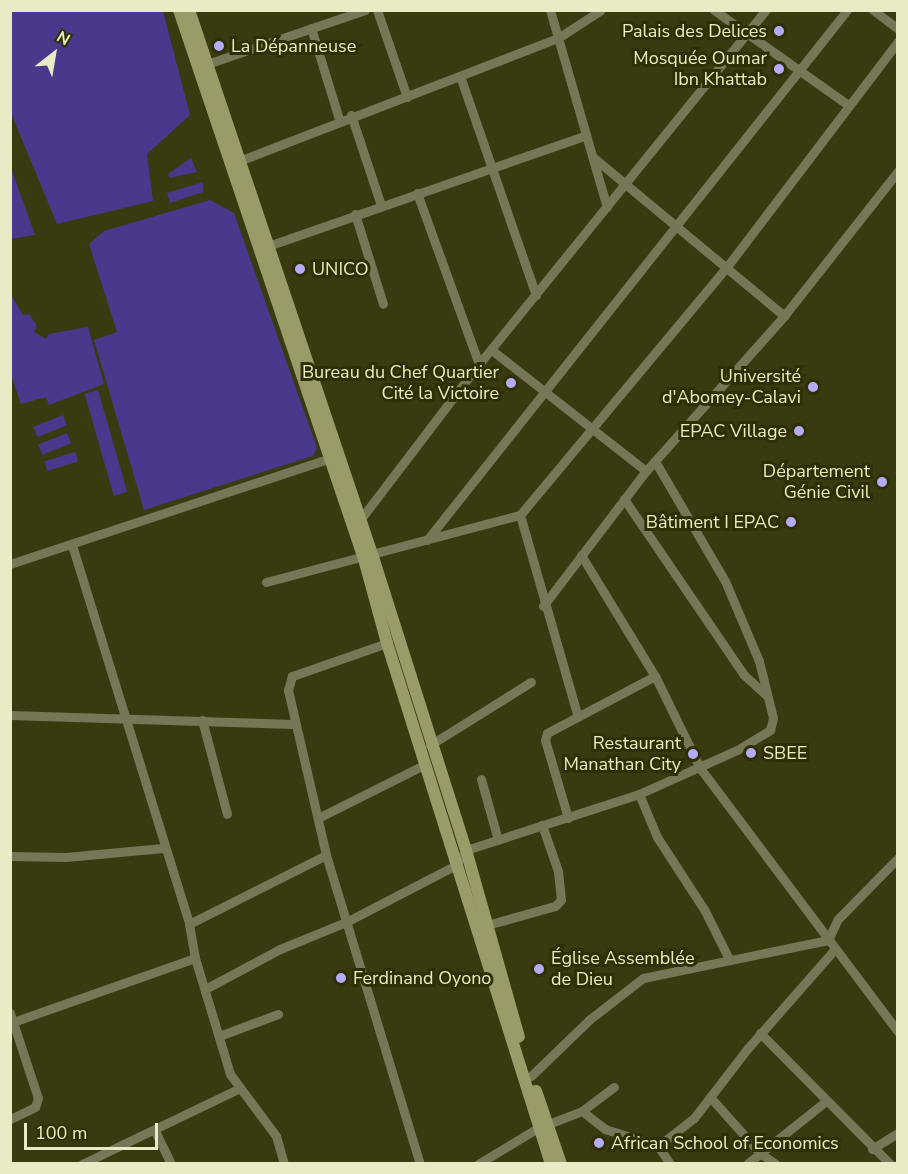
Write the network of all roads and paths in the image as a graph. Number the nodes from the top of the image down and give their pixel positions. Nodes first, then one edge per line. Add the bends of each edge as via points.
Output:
1 (179, 10) edge
2 (189, 10) edge
3 (377, 10) edge
4 (550, 10) edge
5 (601, 10) edge
6 (714, 10) edge
7 (766, 10) edge
8 (847, 10) edge
9 (873, 10) edge
10 (361, 11) edge
11 (311, 28) junction
12 (897, 29) edge
13 (749, 33) junction
14 (558, 38) junction
15 (897, 41) edge
16 (207, 64) junction
17 (798, 68) junction
18 (460, 75) junction
19 (407, 97) junction
20 (848, 105) junction
21 (351, 115) junction
22 (339, 119) junction
23 (586, 135) junction
24 (594, 158) junction
25 (239, 161) junction
26 (491, 167) junction
27 (897, 171) edge
28 (625, 186) junction
29 (417, 193) junction
30 (381, 205) junction
31 (607, 207) junction
32 (355, 214) junction
33 (677, 228) junction
34 (268, 246) junction
35 (726, 268) junction
36 (536, 296) junction
37 (383, 304) dead end
38 (784, 316) junction
39 (493, 351) junction
40 (479, 364) junction
41 (543, 390) junction
42 (591, 432) junction
43 (334, 457) junction
44 (656, 461) junction
45 (646, 471) junction
46 (624, 499) junction
47 (520, 515) junction
48 (360, 520) junction
49 (427, 540) junction
50 (72, 545) junction
51 (580, 555) junction
52 (368, 558) junction
53 (10, 564) edge
54 (266, 582) dead end
55 (543, 606) junction
56 (387, 643) junction
57 (655, 676) junction
58 (531, 682) dead end
59 (766, 695) junction
60 (577, 714) junction
61 (10, 715) edge
62 (124, 718) junction
63 (202, 720) junction
64 (294, 724) junction
65 (430, 745) junction
66 (426, 764) junction
67 (700, 768) junction
68 (481, 779) dead end
69 (639, 794) junction
70 (227, 814) dead end
71 (318, 818) junction
72 (568, 818) junction
73 (542, 825) junction
74 (498, 840) junction
75 (163, 848) junction
76 (466, 850) junction
77 (326, 855) junction
78 (10, 856) edge
79 (897, 858) edge
80 (456, 865) junction
81 (346, 922) junction
82 (189, 924) junction
83 (488, 925) junction
84 (828, 940) junction
85 (835, 949) junction
86 (195, 958) junction
87 (729, 959) junction
88 (205, 990) junction
89 (278, 1014) dead end
90 (12, 1018) edge
91 (897, 1032) edge
92 (760, 1034) junction
93 (219, 1036) junction
94 (531, 1076) junction
95 (614, 1087) dead end
96 (238, 1089) junction
97 (710, 1097) junction
98 (826, 1101) junction
99 (582, 1111) junction
100 (10, 1119) edge
101 (543, 1127) junction
102 (155, 1131) junction
103 (897, 1133) edge
104 (658, 1146) junction
105 (872, 1149) junction
106 (760, 1153) junction
107 (169, 1159) edge
108 (82, 1164) edge
109 (158, 1164) edge
110 (284, 1164) edge
111 (420, 1164) edge
112 (478, 1164) edge
113 (551, 1164) edge
114 (561, 1164) edge
115 (670, 1164) edge
116 (747, 1164) edge
117 (776, 1164) edge
118 (890, 1164) edge

1 - 43 main road
2 - 16 main road
3 - 19 street
4 - 14 street
5 - 14 street
6 - 13 street
7 - 13 street
8 - 17 street
9 - 12 street
10 - 11 street
11 - 16 street
11 - 22 street
13 - 17 street
13 - 28 street
14 - 18 street
14 - 23 street
15 - 20 street
16 - 25 main road
17 - 20 street
17 - 33 street
18 - 19 street
18 - 26 street
19 - 21 street
20 - 35 street
21 - 22 street
21 - 30 street
22 - 25 street
23 - 24 street
23 - 26 street
24 - 28 street
24 - 31 street
25 - 34 main road
26 - 29 street
26 - 36 street
27 - 38 street
28 - 31 street
28 - 33 street
29 - 30 street
29 - 40 street
30 - 32 street
31 - 36 street
32 - 34 street
32 - 37 street
33 - 35 street
33 - 41 street
34 - 43 main road
35 - 38 street
35 - 42 street
36 - 39 street
38 - 44 street
39 - 40 street
39 - 41 street
40 - 48 street
41 - 42 street
41 - 49 street
42 - 45 street
42 - 47 street
43 - 48 main road
43 - 50 street
43 - 52 main road
44 - 45 street
44 - 59 street via 725,581 759,661
45 - 46 street
46 - 51 street
46 - 59 street via 744,675
47 - 49 street
47 - 55 street
48 - 52 main road
49 - 52 street
50 - 53 street
50 - 62 street
51 - 55 street
51 - 57 street
52 - 54 street
52 - 56 main road
52 - 65 main road
55 - 60 street
56 - 64 street via 292,676 288,690
56 - 66 main road
57 - 60 street
57 - 67 street
58 - 65 street
59 - 67 street via 773,718 770,730
60 - 72 street via 553,727 545,740
61 - 62 street
62 - 63 street
62 - 75 street
63 - 64 street
63 - 70 street
64 - 71 street
65 - 76 main road
66 - 71 street
66 - 80 main road
67 - 69 street
67 - 84 street
68 - 74 street
69 - 72 street
69 - 87 street via 657,837 705,911
71 - 77 street
72 - 73 street
73 - 74 street
73 - 83 street via 558,871 562,893 559,903
74 - 76 street
75 - 78 street via 66,857
75 - 82 street
76 - 80 street
76 - 83 main road
77 - 81 street
77 - 82 street
79 - 84 street via 838,920
80 - 81 street
80 - 101 main road
81 - 88 street via 280,949
81 - 111 street
82 - 86 street
83 - 94 main road
84 - 85 street
84 - 87 street
85 - 91 street
85 - 92 street
86 - 88 street
86 - 90 street
87 - 94 street via 637,981
88 - 93 street
89 - 93 street
90 - 100 street via 38,1098 35,1107
92 - 97 street
92 - 98 street
93 - 96 street
94 - 101 main road
95 - 99 street
96 - 102 street
96 - 110 street via 276,1136
97 - 104 street via 694,1118
97 - 106 street
98 - 105 street
98 - 106 street
99 - 101 street
99 - 104 street via 605,1129
101 - 112 street
101 - 113 main road
101 - 114 main road
102 - 107 street
102 - 108 street
103 - 105 street
104 - 115 street
105 - 118 street
106 - 116 street
106 - 117 street
107 - 109 street

